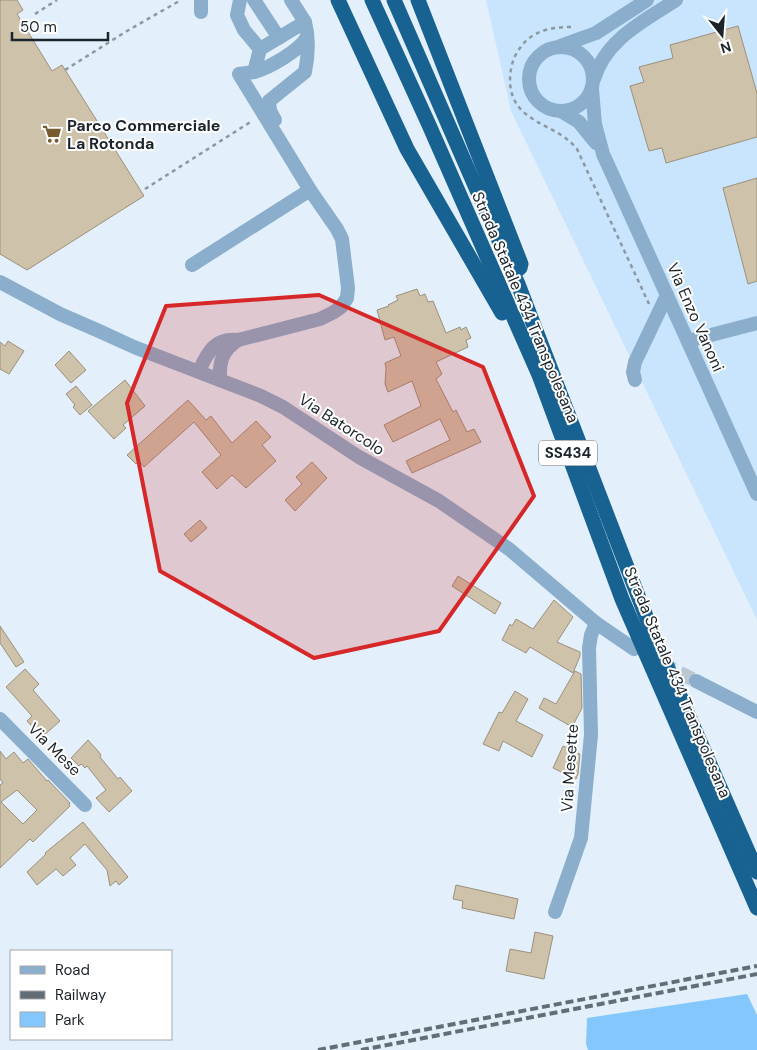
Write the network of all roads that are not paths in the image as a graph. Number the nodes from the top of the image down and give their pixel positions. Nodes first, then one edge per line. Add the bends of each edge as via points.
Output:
1 (240, 0) edge
2 (254, 0) edge
3 (291, 0) edge
4 (338, 0) edge
5 (372, 0) edge
6 (394, 0) edge
7 (418, 0) edge
8 (647, 0) edge
9 (676, 0) edge
10 (305, 22) junction
11 (307, 37) junction
12 (279, 38) junction
13 (556, 47) junction
14 (260, 49) junction
15 (254, 72) junction
16 (592, 84) junction
17 (561, 111) junction
18 (603, 154) junction
19 (310, 190) junction
20 (325, 211) junction
21 (192, 265) dead end
22 (0, 282) edge
23 (518, 284) junction
24 (667, 295) junction
25 (757, 323) edge
26 (238, 340) junction
27 (688, 342) junction
28 (199, 371) junction
29 (539, 375) junction
30 (220, 380) junction
31 (635, 380) dead end
32 (757, 494) edge
33 (596, 623) junction
34 (634, 649) dead end
35 (696, 681) tunnel mouth
36 (754, 711) edge
37 (0, 719) edge
38 (86, 805) dead end
39 (757, 872) edge
40 (757, 908) edge
41 (555, 912) dead end

1 - 14 street via 237,15 244,30
2 - 12 street
3 - 10 street
4 - 29 highway via 407,149
5 - 29 highway, Strada Statale 434 Transpolesana / SS434
6 - 23 highway, Strada Statale 434 Transpolesana / SS434
7 - 23 highway via 521,264
8 - 13 street, Via Enzo Vanoni via 596,33
9 - 16 street, Via Enzo Vanoni via 614,44 598,66
10 - 11 street
10 - 12 street
11 - 15 street via 301,46
11 - 20 street via 305,72 272,97 268,106 322,195
12 - 14 street
13 - 16 street, Via Enzo Vanoni via 575,49 583,55 592,70
13 - 17 street, Via Enzo Vanoni via 538,56 529,75 534,96 541,104
14 - 15 street
15 - 19 street via 240,74
16 - 17 street, Via Enzo Vanoni via 581,104
16 - 18 street, Via Enzo Vanoni via 594,124
17 - 18 street, Via Enzo Vanoni via 579,122
18 - 24 street, Via Enzo Vanoni
19 - 20 street
19 - 21 street
20 - 26 street via 342,239 348,288 341,307 320,319
22 - 28 street, Via Batorcolo via 60,314
23 - 39 highway, Strada Statale 434 Transpolesana / SS434 via 652,632
24 - 27 street, Via Enzo Vanoni
24 - 31 street via 635,362
25 - 27 street
26 - 28 street via 227,339 218,343
26 - 30 street via 222,356
27 - 32 street, Via Enzo Vanoni
28 - 30 street, Via Batorcolo
29 - 40 highway, Strada Statale 434 Transpolesana / SS434 via 622,599
30 - 33 street, Via Batorcolo via 283,407 359,457 439,501 509,549
33 - 34 street, Via Batorcolo
33 - 41 street, Via Mesette via 589,648 591,735 581,838
35 - 36 street
37 - 38 street, Via Mese

